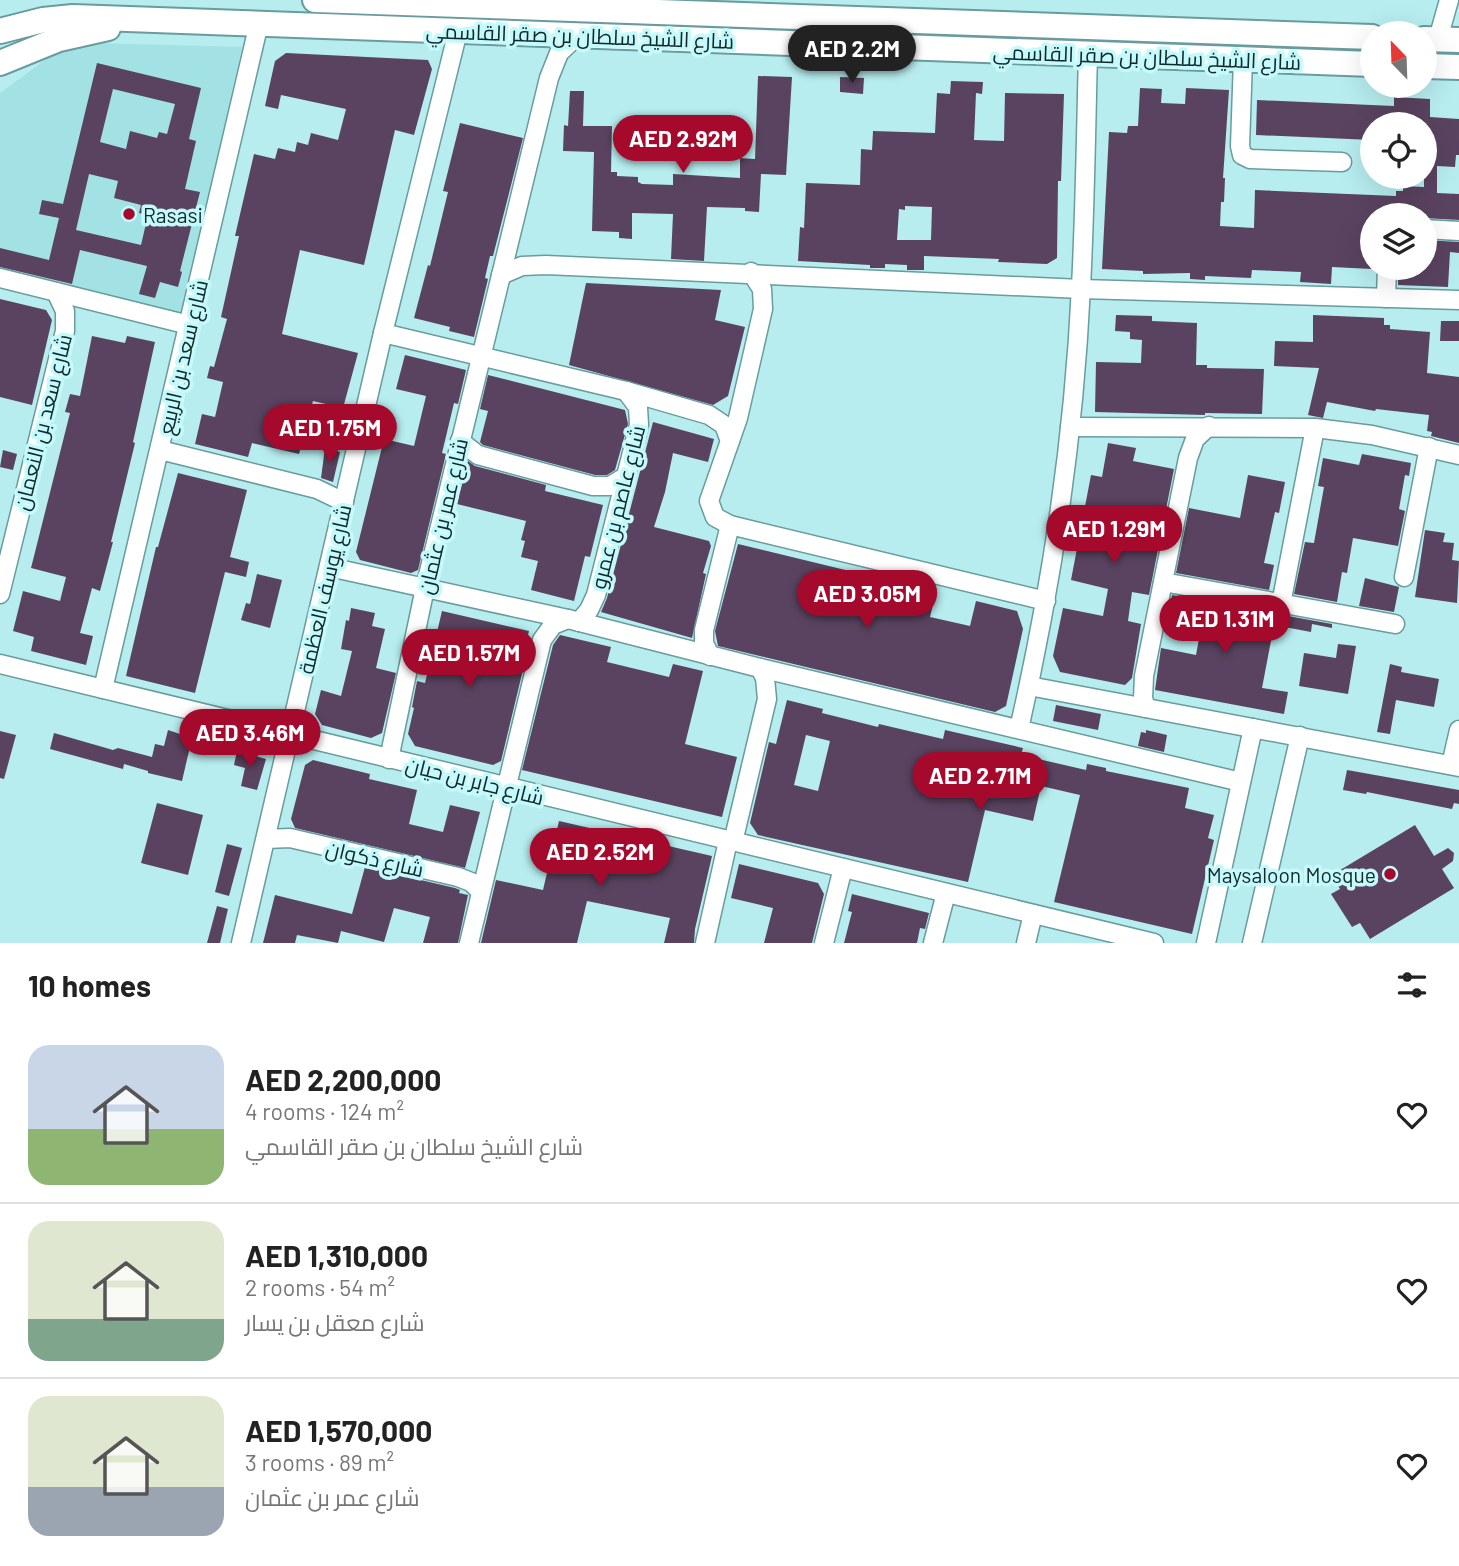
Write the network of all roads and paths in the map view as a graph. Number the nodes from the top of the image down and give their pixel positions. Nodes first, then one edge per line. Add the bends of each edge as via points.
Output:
1 (315, 0) edge
2 (1449, 0) edge
3 (375, 1) edge
4 (421, 2) edge
5 (724, 7) edge
6 (168, 20) junction
7 (259, 23) junction
8 (1176, 30) junction
9 (458, 31) junction
10 (0, 32) edge
11 (578, 35) junction
12 (1360, 37) edge
13 (1440, 39) edge
14 (1088, 54) junction
15 (1116, 54) junction
16 (1243, 59) junction
17 (0, 64) edge
18 (1360, 64) edge
19 (1437, 66) edge
20 (1459, 67) edge
21 (1342, 162) dead end
22 (1437, 229) edge
23 (1459, 230) edge
24 (751, 272) junction
25 (501, 275) junction
26 (0, 278) edge
27 (1387, 280) edge
28 (1082, 289) junction
29 (56, 292) junction
30 (1387, 298) junction
31 (1459, 300) edge
32 (189, 325) junction
33 (383, 333) junction
34 (482, 357) junction
35 (626, 391) junction
36 (1209, 426) junction
37 (1070, 427) junction
38 (1315, 428) junction
39 (460, 441) junction
40 (730, 441) junction
41 (1429, 447) junction
42 (160, 450) junction
43 (1459, 455) edge
44 (625, 477) junction
45 (344, 502) junction
46 (730, 525) junction
47 (329, 567) junction
48 (1404, 577) dead end
49 (1163, 582) junction
50 (425, 588) junction
51 (0, 594) edge
52 (1046, 601) junction
53 (1281, 604) junction
54 (573, 620) junction
55 (1395, 624) dead end
56 (710, 656) junction
57 (0, 664) edge
58 (760, 668) junction
59 (1029, 686) junction
60 (103, 690) junction
61 (1146, 708) junction
62 (1253, 727) junction
63 (1019, 729) junction
64 (1459, 730) edge
65 (290, 734) junction
66 (1300, 736) junction
67 (389, 759) junction
68 (1455, 766) edge
69 (1241, 782) junction
70 (505, 787) junction
71 (266, 839) junction
72 (730, 841) junction
73 (843, 868) junction
74 (481, 891) junction
75 (946, 894) junction
76 (1033, 914) junction
77 (241, 943) edge
78 (469, 943) edge
79 (705, 943) edge
80 (824, 943) edge
81 (933, 943) edge
82 (1026, 943) edge
83 (1154, 943) edge
84 (1206, 943) edge
85 (1252, 943) edge

1 - 3 main road, شارع الشيخ سلطان بن صقر القاسمي
2 - 13 street
3 - 4 main road, شارع الشيخ سلطان بن صقر القاسمي
4 - 5 main road, شارع الشيخ سلطان بن صقر القاسمي
5 - 8 main road, شارع الشيخ سلطان بن صقر القاسمي
6 - 7 main road, شارع الشيخ سلطان بن صقر القاسمي
6 - 10 main road, شارع الشيخ سلطان بن صقر القاسمي via 73,17
6 - 17 main road via 94,30 33,48
7 - 9 main road, شارع الشيخ سلطان بن صقر القاسمي
7 - 32 street, شارع سعد بن الربيع
8 - 12 main road, شارع الشيخ سلطان بن صقر القاسمي
8 - 15 main road via 1180,38 1173,48
9 - 11 main road, شارع الشيخ سلطان بن صقر القاسمي
9 - 33 street, شارع يوسف العظمة
11 - 14 main road, شارع الشيخ سلطان بن صقر القاسمي
11 - 25 street, شارع عمر بن عثمان via 553,65
14 - 15 main road, شارع الشيخ سلطان بن صقر القاسمي
14 - 28 street
15 - 16 main road, شارع الشيخ سلطان بن صقر القاسمي
16 - 18 main road, شارع الشيخ سلطان بن صقر القاسمي
16 - 21 street via 1241,155
19 - 20 main road
22 - 23 street
24 - 25 street via 534,265
24 - 28 street
24 - 40 street via 762,289 763,309
25 - 34 street, شارع عمر بن عثمان
26 - 29 street
27 - 30 street
28 - 30 street
28 - 37 street
29 - 32 street
29 - 51 street, شارع سعد بن النعمان via 65,311 65,331
30 - 31 street
32 - 42 street, شارع سعد بن الربيع
33 - 34 street
33 - 45 street, شارع يوسف العظمة
34 - 35 street
34 - 39 street, شارع عمر بن عثمان
35 - 40 street via 717,418
35 - 44 street, شارع عاصم بن عمرو via 639,416
36 - 37 street
36 - 38 street
36 - 49 street via 1191,448
37 - 52 street
38 - 41 street
38 - 53 street
39 - 44 street via 478,455 593,485 610,486
39 - 50 street, شارع عمر بن عثمان
40 - 46 street via 709,501 715,517
41 - 43 street
41 - 48 street
42 - 45 street via 317,489
42 - 60 street, شارع سعد بن الربيع
44 - 54 street, شارع عاصم بن عمرو via 596,595 589,610
45 - 47 street, شارع يوسف العظمة
46 - 52 street
46 - 56 street via 704,630
47 - 50 street
47 - 65 street, شارع يوسف العظمة
49 - 53 street
49 - 61 street via 1144,676
50 - 54 street
50 - 67 street, شارع عمر بن عثمان
52 - 59 street
53 - 55 street
54 - 56 street
54 - 70 street via 553,625 542,640
56 - 58 street
57 - 60 street, شارع جابر بن حيان
58 - 63 street
58 - 72 street via 767,699
59 - 61 street
59 - 63 street
60 - 65 street, شارع جابر بن حيان
61 - 62 street
62 - 66 street
62 - 69 street
63 - 69 street
64 - 68 street
65 - 67 street, شارع جابر بن حيان
65 - 71 street, شارع يوسف العظمة
66 - 68 street
66 - 85 street
67 - 70 street, شارع جابر بن حيان
69 - 84 street
70 - 72 street, شارع جابر بن حيان
70 - 74 street
71 - 74 street, شارع ذكوان via 290,838 458,877
71 - 77 street, شارع يوسف العظمة
72 - 73 street, شارع جابر بن حيان
72 - 79 street
73 - 75 street, شارع جابر بن حيان
73 - 80 street
74 - 78 street
75 - 76 street, شارع جابر بن حيان
75 - 81 street
76 - 82 street
76 - 83 street, شارع جابر بن حيان

